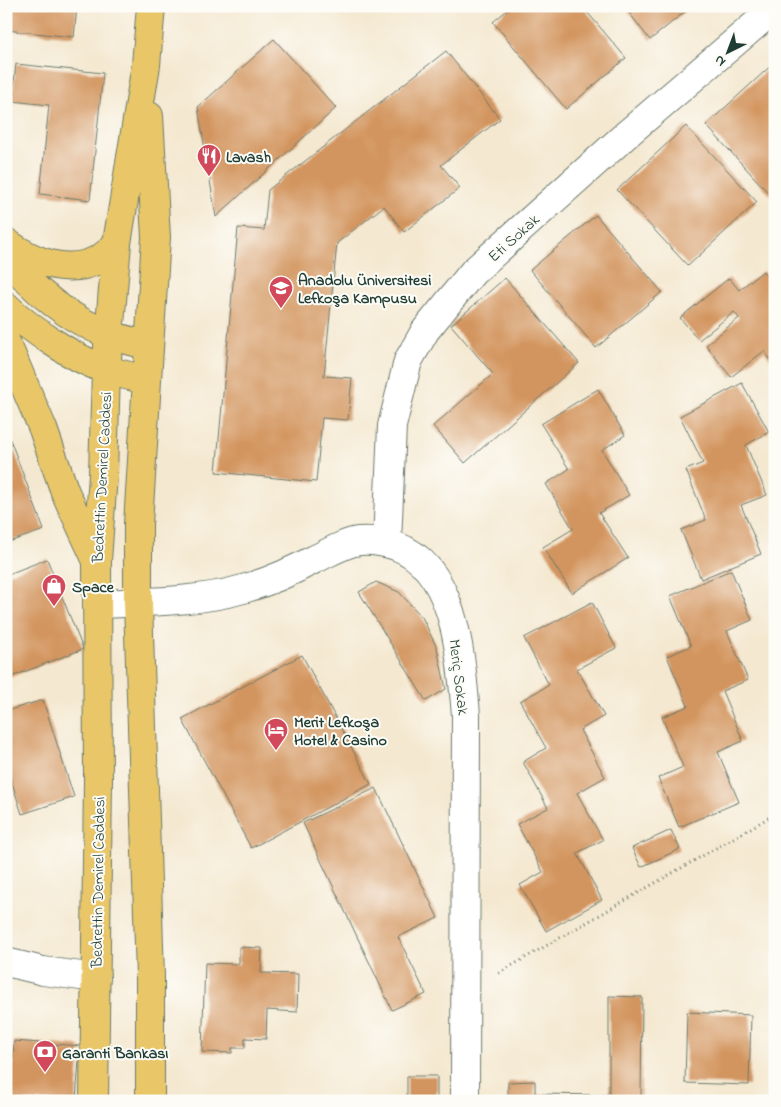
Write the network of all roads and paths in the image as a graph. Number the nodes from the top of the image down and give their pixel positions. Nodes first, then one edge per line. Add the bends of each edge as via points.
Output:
1 (151, 6) edge
2 (775, 8) edge
3 (146, 66) junction
4 (6, 242) edge
5 (117, 243) junction
6 (6, 256) edge
7 (6, 306) edge
8 (108, 334) junction
9 (6, 342) edge
10 (149, 346) junction
11 (106, 370) junction
12 (146, 380) junction
13 (387, 543) junction
14 (97, 561) junction
15 (138, 602) junction
16 (96, 604) junction
17 (775, 814) edge
18 (6, 962) edge
19 (96, 978) junction
20 (466, 992) junction
21 (94, 1101) edge
22 (150, 1101) edge
23 (465, 1101) edge

1 - 3 main road, Bedrettin Demirel Caddesi
2 - 13 street, Eti Sokak via 627,134 473,272 425,331 408,362 392,426
3 - 5 main road, Bedrettin Demirel Caddesi
3 - 10 main road, Bedrettin Demirel Caddesi via 156,237
4 - 5 main road via 27,256 60,267 91,263
5 - 8 main road, Bedrettin Demirel Caddesi
6 - 8 main road via 46,299
7 - 11 main road via 71,353
8 - 10 main road
8 - 11 main road, Bedrettin Demirel Caddesi
9 - 14 main road via 44,430 65,492
10 - 12 main road, Bedrettin Demirel Caddesi
11 - 12 main road
11 - 14 main road, Bedrettin Demirel Caddesi
12 - 15 main road, Bedrettin Demirel Caddesi via 138,524
13 - 15 street, Meriç Sokak via 358,541 345,545 269,581 218,596
13 - 20 street, Meriç Sokak via 412,553 433,573 444,593 461,656 466,715
14 - 16 main road, Bedrettin Demirel Caddesi
15 - 16 street, Meriç Sokak
15 - 22 main road, Bedrettin Demirel Caddesi via 150,976
16 - 19 main road, Bedrettin Demirel Caddesi
17 - 20 path
18 - 19 street
19 - 21 main road, Bedrettin Demirel Caddesi
20 - 23 street, Meriç Sokak

